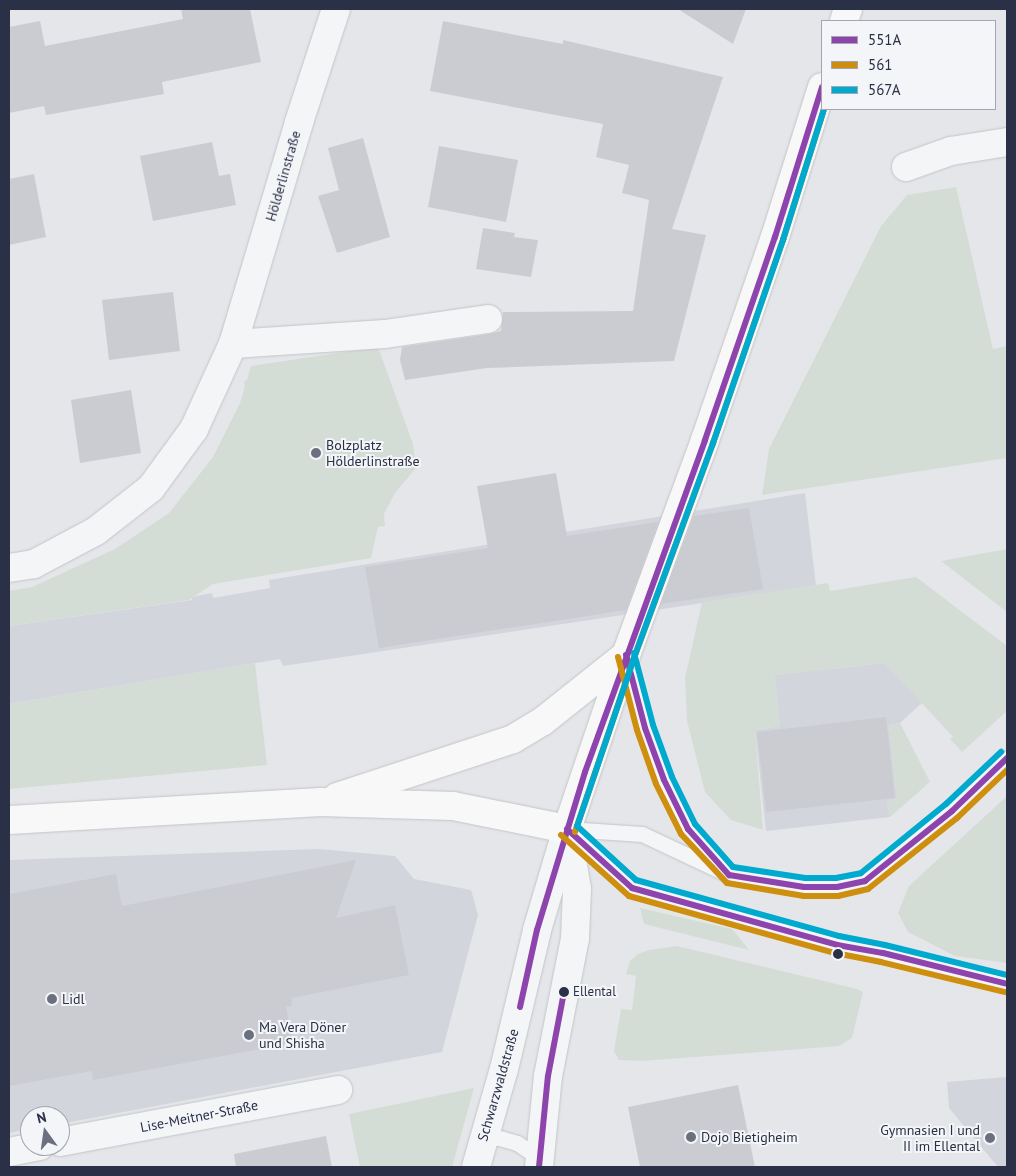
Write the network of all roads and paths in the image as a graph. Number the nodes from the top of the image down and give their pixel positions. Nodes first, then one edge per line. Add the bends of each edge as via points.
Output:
1 (336, 9) edge
2 (821, 90) edge
3 (1007, 142) edge
4 (906, 167) dead end
5 (488, 319) dead end
6 (233, 344) junction
7 (9, 568) edge
8 (626, 655) junction
9 (1007, 758) edge
10 (320, 802) junction
11 (9, 820) edge
12 (567, 829) junction
13 (729, 875) junction
14 (1007, 984) edge
15 (338, 1090) dead end
16 (70, 1140) edge
17 (479, 1156) edge
18 (539, 1162) edge

1 - 6 street, Hölderlinstraße via 298,122
2 - 8 main road, Schwarzwaldstraße via 775,237
3 - 4 street via 951,151
5 - 6 street via 385,334
6 - 7 street, Hölderlinstraße via 194,428 151,488 96,531 34,564
8 - 10 main road via 543,721 513,739
8 - 12 main road, Schwarzwaldstraße
8 - 13 lane via 645,728 664,780 688,829
9 - 13 lane via 952,811 865,881 837,887 804,887
10 - 11 main road
10 - 12 main road via 452,806
12 - 13 lane via 642,834
12 - 14 lane via 632,888 837,945
12 - 17 street, Schwarzwaldstraße via 537,930 504,1069
12 - 18 street, Schwarzwaldstraße via 577,889 575,939 548,1076
15 - 16 street, Lise-Meitner-Straße
17 - 18 lane via 496,1137 517,1143

